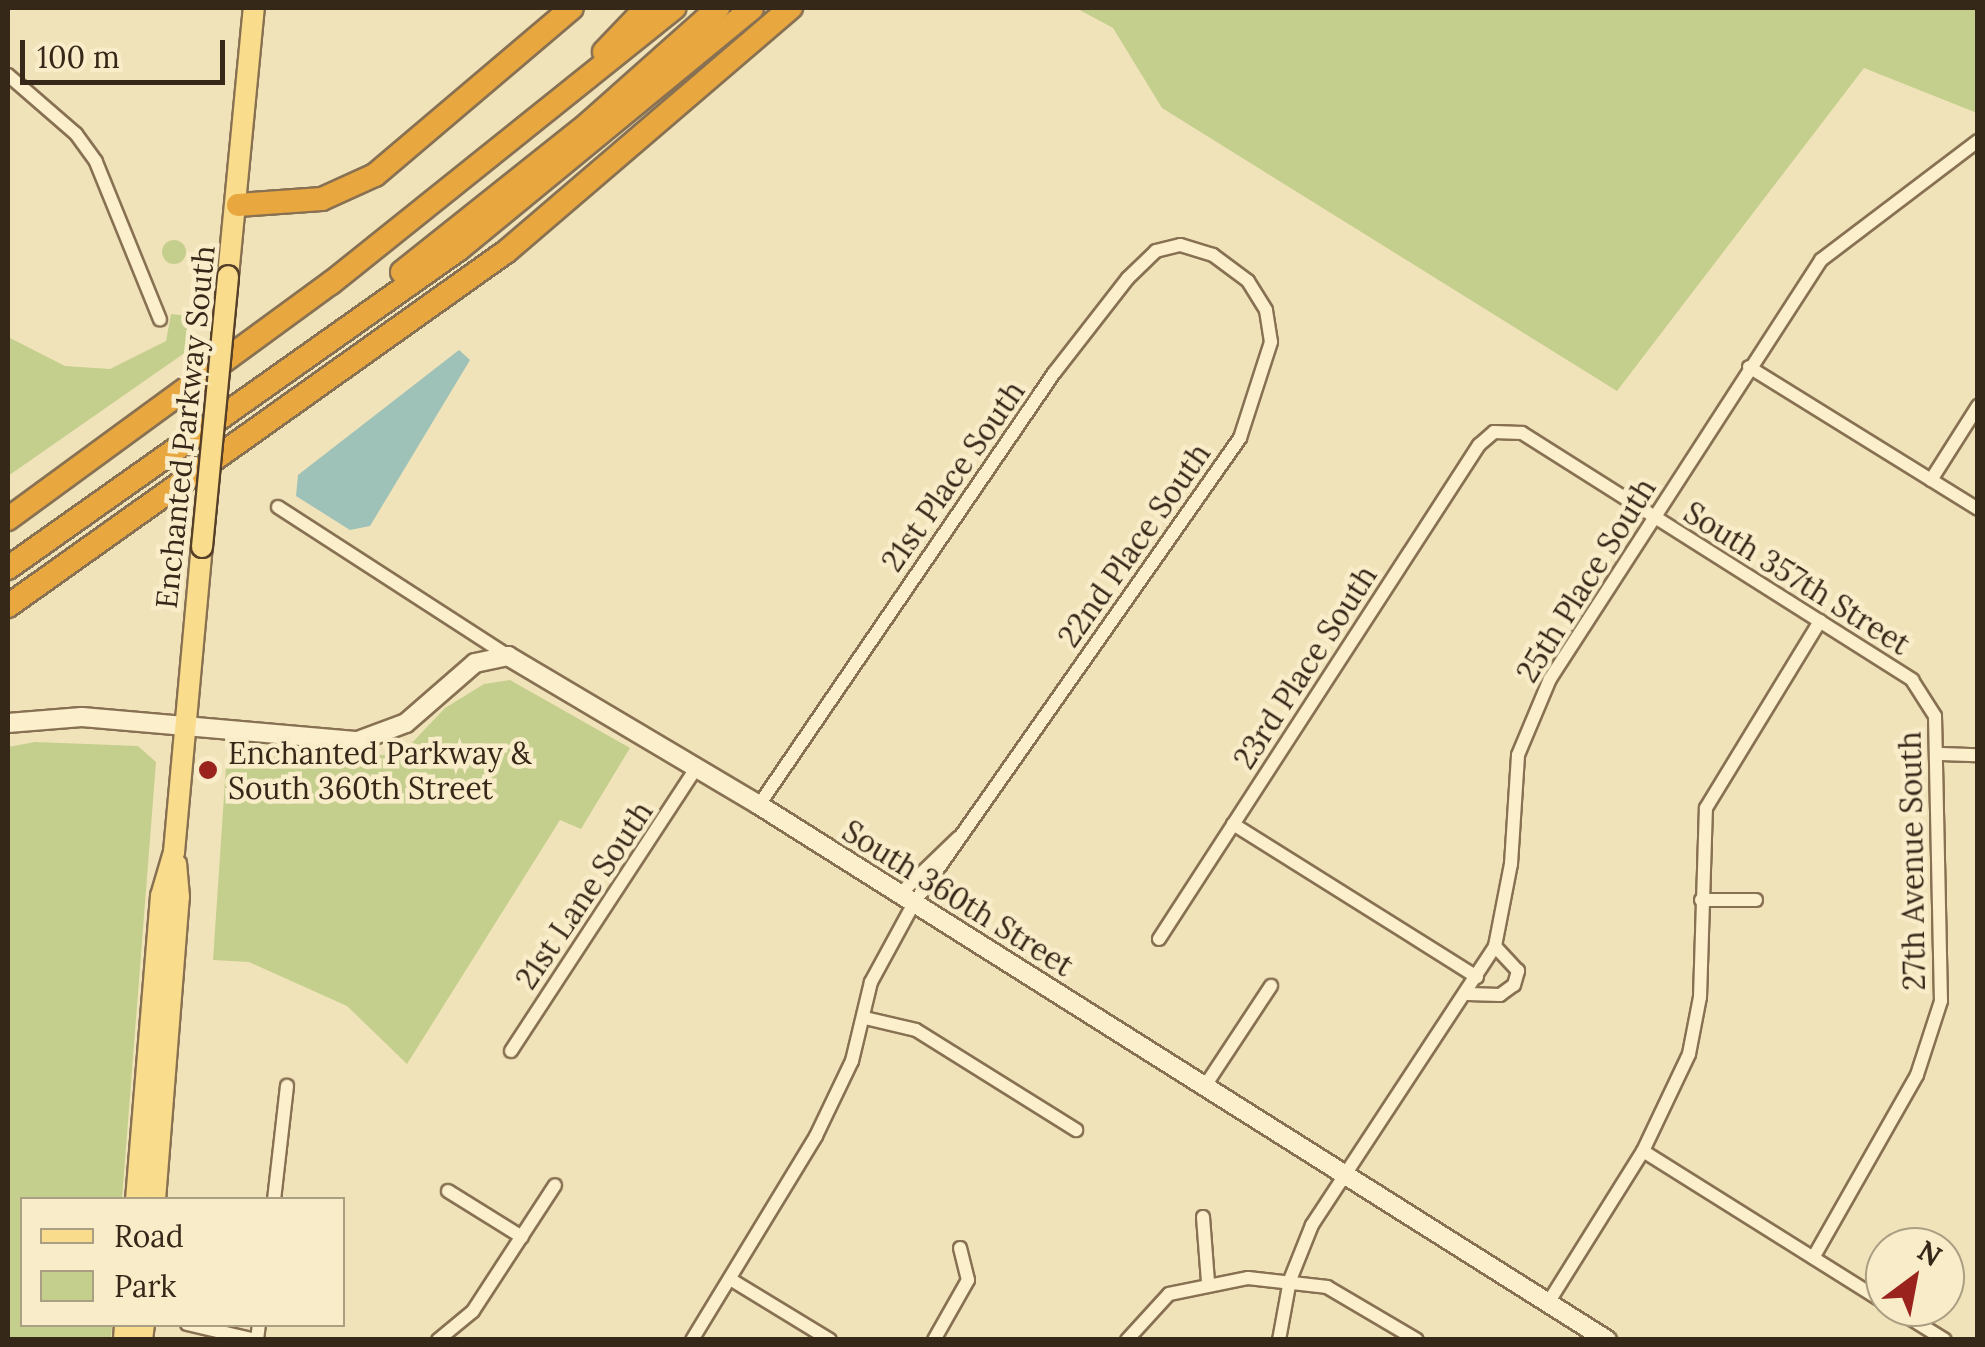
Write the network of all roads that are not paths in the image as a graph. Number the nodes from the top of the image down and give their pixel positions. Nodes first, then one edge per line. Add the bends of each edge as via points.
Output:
1 (254, 8) edge
2 (572, 8) edge
3 (646, 8) edge
4 (674, 8) edge
5 (718, 8) edge
6 (752, 8) edge
7 (792, 8) edge
8 (8, 74) edge
9 (527, 132) junction
10 (1978, 142) edge
11 (238, 205) junction
12 (1229, 266) joint
13 (160, 320) dead end
14 (1749, 367) junction
15 (1978, 406) edge
16 (1501, 430) joint
17 (1931, 480) junction
18 (278, 507) dead end
19 (1978, 508) edge
20 (1655, 517) junction
21 (8, 519) edge
22 (8, 550) edge
23 (8, 568) edge
24 (8, 606) edge
25 (1820, 622) junction
26 (508, 656) junction
27 (1912, 680) joint
28 (8, 723) edge
29 (188, 730) junction
30 (1940, 754) junction
31 (1978, 755) edge
32 (697, 767) junction
33 (759, 805) junction
34 (1233, 824) junction
35 (174, 852) junction
36 (907, 898) junction
37 (1701, 900) junction
38 (1756, 900) dead end
39 (1159, 938) dead end
40 (1495, 946) junction
41 (1477, 977) junction
42 (1272, 986) dead end
43 (1468, 994) junction
44 (865, 1018) junction
45 (511, 1050) dead end
46 (287, 1086) dead end
47 (1205, 1086) junction
48 (1076, 1130) dead end
49 (1643, 1151) junction
50 (1344, 1174) junction
51 (555, 1184) dead end
52 (448, 1191) dead end
53 (136, 1197) edge
54 (154, 1197) edge
55 (274, 1197) edge
56 (1204, 1217) dead end
57 (522, 1237) junction
58 (960, 1248) dead end
59 (1813, 1258) junction
60 (730, 1279) junction
61 (1290, 1280) junction
62 (1208, 1282) junction
63 (1865, 1290) edge
64 (1548, 1303) junction
65 (200, 1327) edge
66 (257, 1340) edge
67 (438, 1340) edge
68 (692, 1340) edge
69 (830, 1340) edge
70 (934, 1340) edge
71 (1127, 1340) edge
72 (1279, 1340) edge
73 (1417, 1340) edge
74 (1607, 1340) edge

1 - 11 main road, Enchanted Parkway South
2 - 11 highway via 356,186 303,202
3 - 9 highway
4 - 9 highway
5 - 22 highway via 589,124 405,270
6 - 23 highway via 459,249
7 - 24 highway via 507,251
8 - 13 street via 76,134 96,162
9 - 21 highway
10 - 14 street, 25th Place South via 1821,260
11 - 29 main road, Enchanted Parkway South, bridge
12 - 33 street, 21st Place South via 1180,245 1156,251 1128,278 1001,450
12 - 36 street, 22nd Place South via 1258,295 1272,342 1240,438 958,838
14 - 17 street
14 - 20 street, 25th Place South
15 - 17 street
16 - 20 street, South 357th Street via 1529,437
16 - 34 street, 23rd Place South via 1469,458
17 - 19 street
18 - 26 street, South 360th Street
20 - 25 street, South 357th Street
20 - 40 street, 25th Place South via 1568,648 1526,728
25 - 27 street, South 357th Street
25 - 37 street via 1712,794 1701,835
26 - 29 street via 466,669 417,716 368,740
26 - 32 street, South 360th Street
27 - 30 street, 27th Avenue South via 1930,701
28 - 29 street via 82,717
29 - 35 main road, Enchanted Parkway South
30 - 31 street
30 - 59 street, 27th Avenue South via 1941,1001 1917,1075
32 - 33 street, South 360th Street
32 - 45 street, 21st Lane South
33 - 36 street, South 360th Street
34 - 39 street, 23rd Place South
34 - 41 street
35 - 53 main road, Enchanted Parkway South via 161,896
35 - 54 main road, Enchanted Parkway South via 180,897
36 - 44 street, 22nd Place South via 871,982
36 - 47 street, South 360th Street
37 - 38 street
37 - 49 street via 1697,1026
40 - 41 street, 25th Place South
40 - 43 street via 1518,970 1514,985 1500,995
41 - 43 street, 25th Place South
42 - 47 street
43 - 50 street, 25th Place South
44 - 48 street via 916,1030
44 - 60 street, 22nd Place South via 816,1136
46 - 55 street
47 - 50 street, South 360th Street
49 - 59 street
49 - 64 street
50 - 61 street, 25th Place South via 1302,1245
50 - 64 street, South 360th Street
51 - 57 street
52 - 57 street
56 - 62 street
57 - 67 street via 473,1311
58 - 70 street via 968,1280
59 - 63 street
60 - 68 street, 22nd Place South
60 - 69 street
61 - 62 street
61 - 72 street, 25th Place South
61 - 73 street via 1338,1291
62 - 71 street via 1162,1298
64 - 74 street, South 360th Street
65 - 66 street

